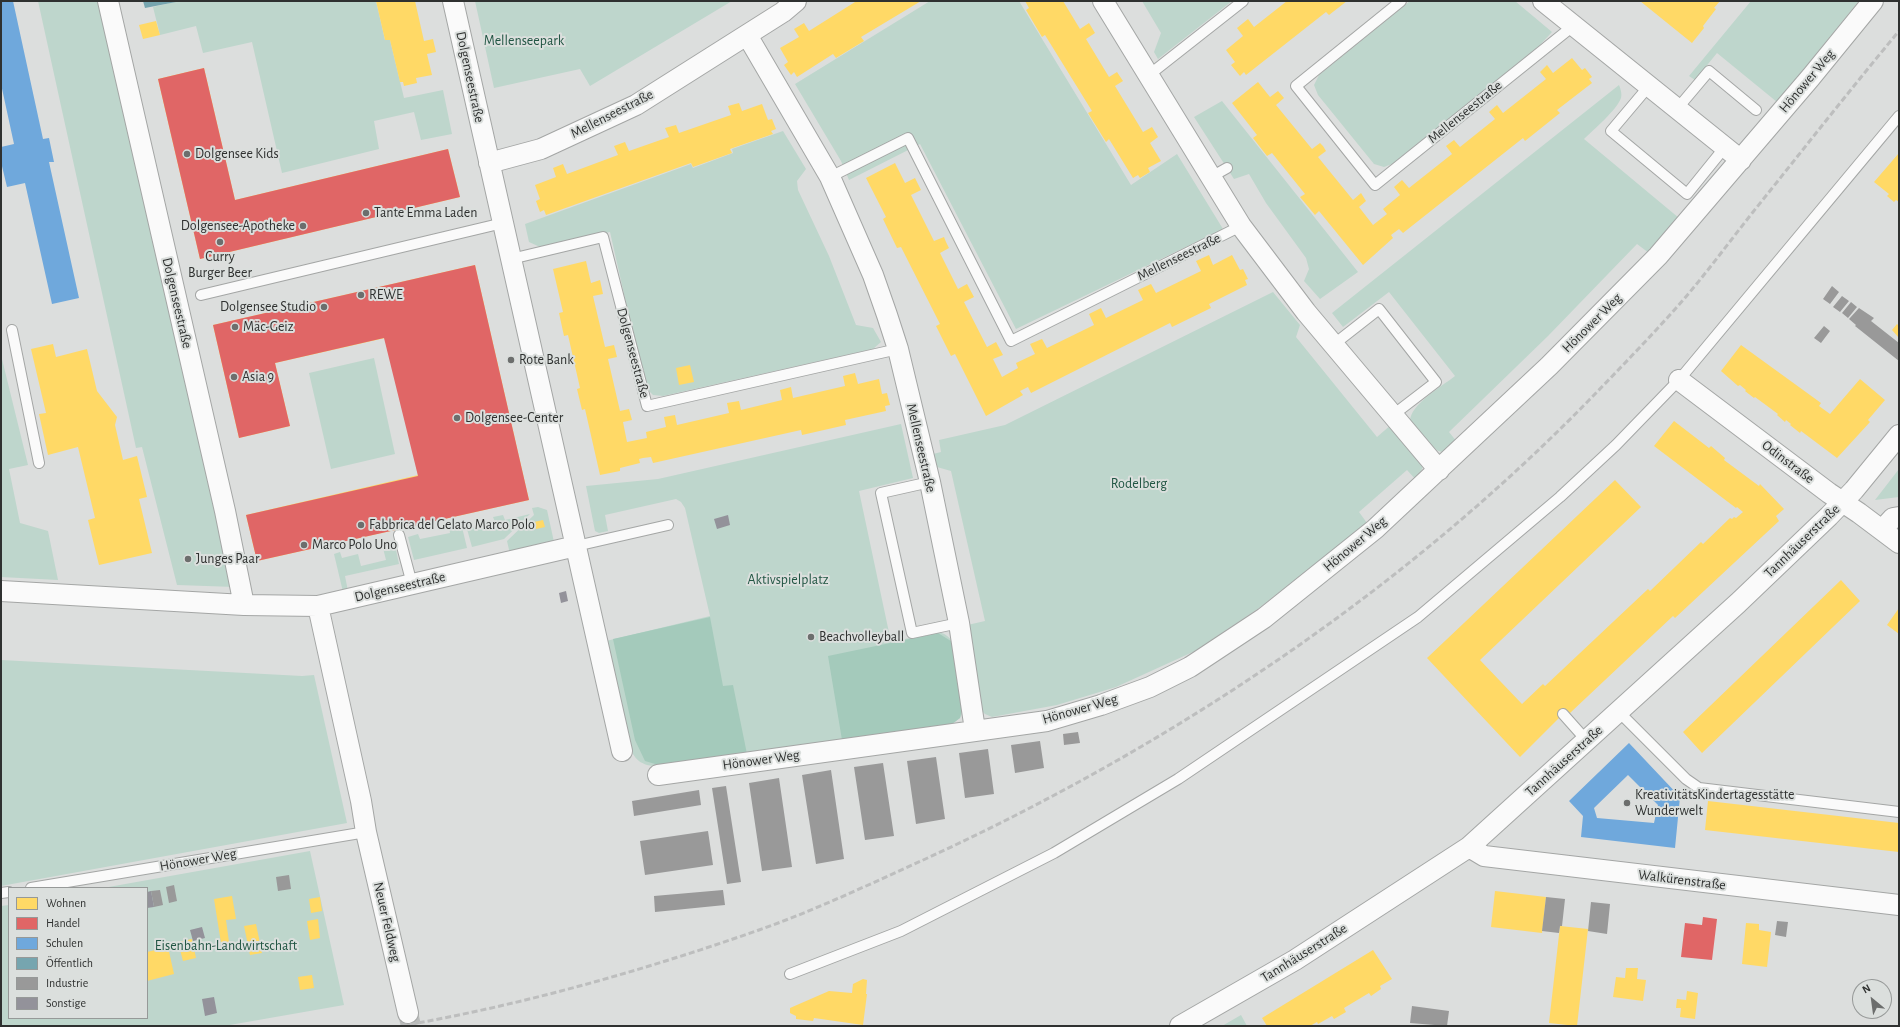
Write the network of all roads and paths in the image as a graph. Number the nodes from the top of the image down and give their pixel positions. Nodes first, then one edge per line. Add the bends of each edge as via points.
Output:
1 (108, 1) edge
2 (453, 1) edge
3 (796, 1) edge
4 (1103, 1) edge
5 (1243, 1) edge
6 (1401, 1) edge
7 (1543, 1) edge
8 (1873, 1) edge
9 (1573, 26) junction
10 (747, 35) junction
11 (1149, 75) junction
12 (1645, 83) junction
13 (1677, 110) junction
14 (1756, 110) dead end
15 (1899, 116) edge
16 (1726, 148) junction
17 (1741, 160) junction
18 (489, 163) junction
19 (830, 178) junction
20 (503, 224) junction
21 (1241, 226) junction
22 (511, 259) junction
23 (201, 295) dead end
24 (12, 330) dead end
25 (1333, 345) junction
26 (898, 349) junction
27 (1679, 380) junction
28 (1393, 415) junction
29 (1899, 435) edge
30 (39, 463) dead end
31 (1439, 470) junction
32 (930, 482) junction
33 (1843, 502) junction
34 (1899, 517) edge
35 (668, 525) dead end
36 (1882, 530) junction
37 (399, 535) dead end
38 (1899, 543) edge
39 (576, 546) junction
40 (412, 584) junction
41 (1, 591) edge
42 (244, 605) junction
43 (318, 606) junction
44 (958, 623) junction
45 (1619, 712) junction
46 (1563, 714) dead end
47 (975, 730) junction
48 (1587, 741) junction
49 (622, 750) dead end
50 (658, 775) dead end
51 (1899, 812) edge
52 (366, 832) junction
53 (1469, 847) junction
54 (37, 887) edge
55 (1899, 905) edge
56 (790, 974) dead end
57 (408, 1013) tunnel mouth
58 (1180, 1026) edge

1 - 42 street, Dolgenseestraße
2 - 18 street, Dolgenseestraße
3 - 10 street, Mellenseestraße
4 - 11 street
5 - 11 lane
6 - 9 lane, Mellenseestraße via 1296,86 1376,184
7 - 9 street
8 - 17 street, Hönower Weg
9 - 12 street
10 - 18 street, Mellenseestraße via 636,105 540,149
10 - 19 street, Mellenseestraße
11 - 21 street via 1219,172
12 - 13 street
12 - 16 lane via 1611,132 1687,194
13 - 14 lane via 1709,71
13 - 16 street
15 - 27 lane
16 - 17 street
17 - 31 street, Hönower Weg via 1658,256 1549,366
18 - 20 street, Dolgenseestraße
19 - 21 lane, Mellenseestraße via 908,138 1011,341
19 - 26 street, Mellenseestraße via 873,275
20 - 22 street, Dolgenseestraße
20 - 23 lane, Dolgenseestraße
21 - 25 street
22 - 26 lane, Dolgenseestraße via 603,237 647,406
22 - 39 street, Dolgenseestraße
24 - 30 lane
25 - 28 street
25 - 28 lane via 1378,310 1436,382
26 - 32 street, Mellenseestraße
27 - 33 street, Odinstraße
27 - 56 lane via 1616,445 1560,497 1418,617 1275,715 1178,779 1054,853 901,932
28 - 31 street
29 - 33 street, Tannhäuserstraße
31 - 47 street, Hönower Weg via 1375,529 1264,618 1190,667 1150,687 1095,707 1047,721
32 - 44 street, Mellenseestraße
32 - 44 lane via 881,493 912,633
33 - 36 street, Odinstraße
33 - 45 street, Tannhäuserstraße
34 - 36 street via 1893,518
35 - 39 lane
36 - 38 street, Odinstraße
37 - 40 lane
39 - 40 street, Dolgenseestraße
39 - 49 street, Dolgenseestraße
40 - 43 street, Dolgenseestraße
41 - 42 street, Dolgenseestraße
42 - 43 street, Dolgenseestraße
43 - 52 street
44 - 47 street, Mellenseestraße
45 - 48 street, Tannhäuserstraße
45 - 51 lane via 1686,779 1699,788
46 - 48 lane
47 - 50 street, Hönower Weg
48 - 53 street, Tannhäuserstraße
52 - 54 lane, Hönower Weg
52 - 57 street, Neuer Feldweg
53 - 55 street, Walkürenstraße via 1484,856
53 - 58 street, Tannhäuserstraße via 1295,960

